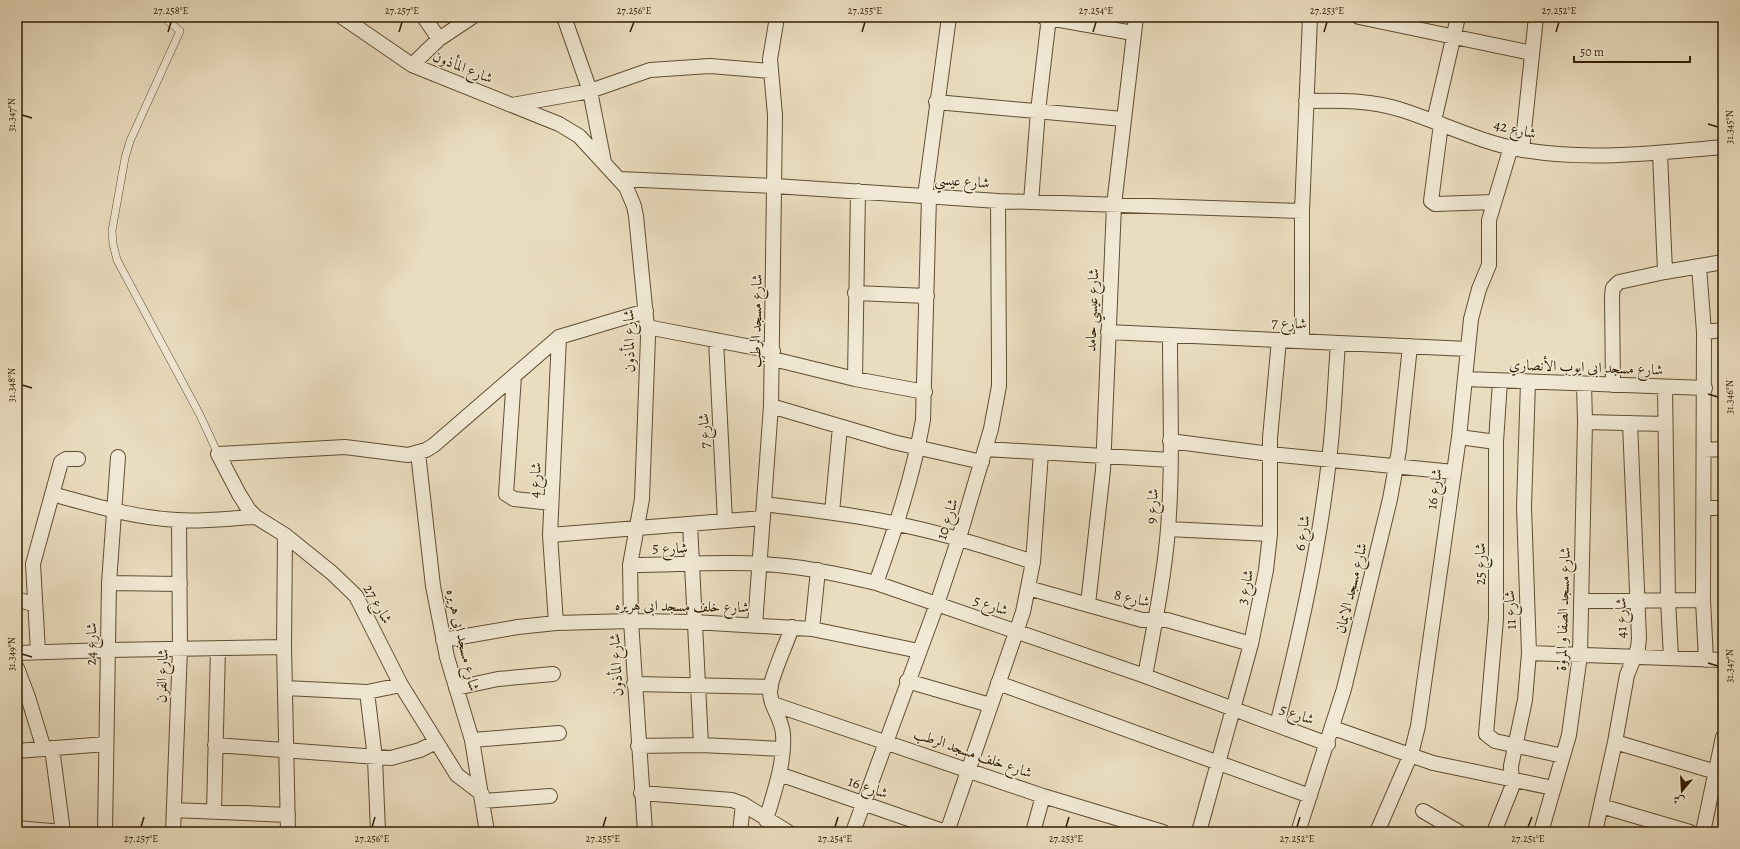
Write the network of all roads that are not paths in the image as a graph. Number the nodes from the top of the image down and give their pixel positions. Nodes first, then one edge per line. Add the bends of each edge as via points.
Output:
1 (163, 17) edge
2 (342, 17) edge
3 (424, 17) edge
4 (472, 17) edge
5 (564, 17) edge
6 (777, 17) edge
7 (949, 17) edge
8 (1047, 17) edge
9 (1136, 17) edge
10 (1310, 17) edge
11 (1360, 17) edge
12 (1458, 17) edge
13 (1536, 17) edge
14 (1133, 33) junction
15 (1454, 37) junction
16 (439, 39) junction
17 (1532, 53) junction
18 (412, 65) junction
19 (770, 71) junction
20 (590, 91) junction
21 (1306, 101) junction
22 (936, 102) junction
23 (512, 105) junction
24 (1038, 111) junction
25 (1123, 119) junction
26 (1438, 123) junction
27 (1723, 147) edge
28 (1516, 148) junction
29 (1660, 153) junction
30 (604, 162) junction
31 (620, 179) junction
32 (775, 186) junction
33 (858, 191) junction
34 (927, 196) junction
35 (998, 201) junction
36 (1031, 202) junction
37 (1493, 202) junction
38 (1114, 205) junction
39 (1302, 211) junction
40 (1723, 262) edge
41 (1699, 266) junction
42 (1664, 272) junction
43 (856, 293) junction
44 (927, 296) junction
45 (646, 311) junction
46 (648, 327) junction
47 (1723, 330) edge
48 (1108, 332) junction
49 (1704, 332) junction
50 (1170, 335) junction
51 (559, 338) junction
52 (716, 340) junction
53 (1279, 340) junction
54 (1302, 341) junction
55 (1338, 342) junction
56 (1410, 346) junction
57 (1468, 349) junction
58 (773, 355) junction
59 (514, 376) junction
60 (854, 379) junction
61 (1465, 379) junction
62 (1500, 381) junction
63 (1528, 382) junction
64 (1584, 384) junction
65 (1613, 385) junction
66 (1665, 387) junction
67 (1705, 388) junction
68 (925, 392) junction
69 (771, 406) junction
70 (1585, 422) junction
71 (1630, 423) junction
72 (1665, 424) junction
73 (840, 427) junction
74 (1459, 437) junction
75 (1170, 441) junction
76 (1496, 442) junction
77 (918, 448) junction
78 (1723, 449) edge
79 (1704, 450) junction
80 (418, 453) junction
81 (1041, 453) junction
82 (218, 454) junction
83 (1270, 454) junction
84 (984, 455) junction
85 (1104, 456) junction
86 (118, 458) dead end
87 (78, 459) dead end
88 (1171, 460) junction
89 (1329, 460) junction
90 (1396, 465) junction
91 (1454, 472) junction
92 (52, 494) junction
93 (551, 503) junction
94 (1704, 508) junction
95 (1723, 508) edge
96 (113, 511) junction
97 (764, 511) junction
98 (832, 512) junction
99 (256, 517) junction
100 (179, 520) junction
101 (725, 521) junction
102 (690, 524) junction
103 (897, 524) junction
104 (636, 528) junction
105 (1168, 529) junction
106 (1270, 534) junction
107 (285, 535) junction
108 (550, 535) junction
109 (959, 538) junction
110 (1033, 562) junction
111 (692, 564) junction
112 (759, 564) junction
113 (630, 565) junction
114 (818, 570) junction
115 (109, 583) junction
116 (876, 583) junction
117 (180, 584) junction
118 (1028, 588) junction
119 (17, 599) edge
120 (1668, 600) junction
121 (1703, 600) junction
122 (1581, 601) junction
123 (1638, 601) junction
124 (937, 604) junction
125 (1088, 604) junction
126 (35, 605) junction
127 (1155, 620) junction
128 (631, 621) junction
129 (694, 622) junction
130 (556, 623) junction
131 (755, 625) junction
132 (792, 627) junction
133 (812, 630) junction
134 (1017, 632) junction
135 (443, 640) junction
136 (1251, 644) junction
137 (284, 647) junction
138 (180, 648) junction
139 (218, 648) junction
140 (108, 650) junction
141 (919, 651) junction
142 (38, 652) junction
143 (17, 653) edge
144 (1529, 653) junction
145 (1580, 655) junction
146 (1635, 657) junction
147 (1671, 658) junction
148 (1706, 660) junction
149 (1723, 660) edge
150 (17, 668) edge
151 (553, 674) dead end
152 (1145, 676) junction
153 (907, 681) junction
154 (998, 683) junction
155 (634, 684) junction
156 (400, 685) junction
157 (698, 687) junction
158 (771, 687) junction
159 (285, 688) junction
160 (456, 688) junction
161 (368, 692) junction
162 (773, 704) junction
163 (990, 705) junction
164 (1234, 709) junction
165 (1277, 725) junction
166 (1333, 728) junction
167 (559, 733) dead end
168 (1723, 737) edge
169 (472, 740) junction
170 (886, 741) junction
171 (436, 742) junction
172 (1615, 742) junction
173 (106, 744) junction
174 (1328, 744) junction
175 (215, 745) junction
176 (701, 745) junction
177 (638, 746) junction
178 (1515, 746) junction
179 (48, 749) junction
180 (783, 749) junction
181 (17, 751) edge
182 (287, 751) junction
183 (1411, 754) junction
184 (1563, 756) junction
185 (376, 758) junction
186 (1218, 761) junction
187 (967, 769) junction
188 (1720, 773) edge
189 (779, 774) junction
190 (1511, 780) junction
191 (1553, 788) junction
192 (641, 793) junction
193 (550, 796) dead end
194 (1043, 796) junction
195 (1310, 796) junction
196 (482, 797) junction
197 (743, 804) junction
198 (863, 804) junction
199 (1601, 806) junction
200 (174, 810) junction
201 (1423, 811) dead end
202 (214, 812) junction
203 (288, 815) junction
204 (766, 820) junction
205 (1438, 826) edge
206 (17, 828) edge
207 (62, 832) edge
208 (105, 832) edge
209 (173, 832) edge
210 (288, 832) edge
211 (378, 832) edge
212 (487, 832) edge
213 (645, 832) edge
214 (740, 832) edge
215 (788, 832) edge
216 (853, 832) edge
217 (946, 832) edge
218 (1033, 832) edge
219 (1163, 832) edge
220 (1199, 832) edge
221 (1298, 832) edge
222 (1378, 832) edge
223 (1459, 832) edge
224 (1494, 832) edge
225 (1541, 832) edge
226 (1595, 832) edge
227 (1690, 832) edge
228 (1703, 832) edge

1 - 82 lane via 180,32 127,152 112,231 113,244 117,260 200,415
2 - 18 street, شارع المأذون
3 - 16 street
4 - 16 street
5 - 20 street
6 - 19 street, شارع مسجد الرطب
7 - 22 street
8 - 14 street
8 - 24 street
9 - 14 street, شارع عيسي حامد
10 - 21 street
11 - 15 street
12 - 15 street
13 - 17 street, شارع 16
14 - 25 street, شارع عيسي حامد
15 - 17 street
15 - 26 street
16 - 18 street
17 - 28 street, شارع 16
18 - 23 street, شارع المأذون
19 - 20 street via 710,66 650,70
19 - 32 street, شارع مسجد الرطب via 775,104
20 - 23 street
20 - 30 street
21 - 26 street, شارع 42 via 1371,103 1403,110
21 - 39 street
22 - 24 street
22 - 34 street
23 - 30 street, شارع المأذون via 571,130
24 - 25 street
24 - 36 street
25 - 38 street, شارع عيسي حامد
26 - 28 street, شارع 42
26 - 37 street via 1431,201 1435,204
27 - 29 street, شارع 42
28 - 29 street, شارع 42 via 1561,155
28 - 37 street, شارع 16
29 - 42 street
30 - 31 street, شارع المأذون
31 - 32 street, شارع عيسي
31 - 45 street, شارع المأذون via 634,206
32 - 33 street, شارع عيسي
32 - 58 street, شارع مسجد الرطب
33 - 34 street, شارع عيسي
33 - 43 street
34 - 35 street, شارع عيسي
34 - 44 street
35 - 36 street, شارع عيسي
35 - 84 street, شارع 10 via 999,386
36 - 38 street, شارع عيسي
37 - 57 street, شارع 16 via 1489,220 1489,265 1474,304
38 - 39 street, شارع عيسي
38 - 48 street, شارع عيسي حامد
39 - 54 street
40 - 41 street
41 - 42 street
41 - 49 street
42 - 65 street via 1626,279 1614,288
43 - 44 street
43 - 60 street
44 - 68 street
45 - 46 street, شارع المأذون
45 - 51 street
46 - 52 street
46 - 104 street, شارع المأذون via 642,499
47 - 49 street
48 - 50 street, شارع 7
48 - 85 street, شارع عيسي حامد
49 - 67 street
50 - 53 street, شارع 7
50 - 75 street, شارع 9
51 - 59 street
51 - 93 street, شارع 4
52 - 58 street
52 - 101 street, شارع 7
53 - 54 street, شارع 7
53 - 83 street, شارع 3
54 - 55 street, شارع 7
55 - 56 street, شارع 7
55 - 89 street, شارع 6
56 - 57 street, شارع 7
56 - 90 street, شارع مسجد الايمان
57 - 61 street, شارع 16
58 - 60 street
58 - 69 street, شارع مسجد الرطب
59 - 80 street via 434,445
59 - 93 street via 506,494 514,499
60 - 68 street
61 - 62 street, شارع مسجد ابى ايوب الأنصاري
61 - 74 street, شارع 16
62 - 63 street, شارع مسجد ابى ايوب الأنصاري
62 - 76 street, شارع 25
63 - 64 street, شارع مسجد ابى ايوب الأنصاري
63 - 144 street, شارع 11 via 1524,514
64 - 65 street, شارع مسجد ابى ايوب الأنصاري
64 - 70 street, شارع مسجد الصفا و المروة
65 - 66 street, شارع مسجد ابى ايوب الأنصاري
66 - 67 street, شارع مسجد ابى ايوب الأنصاري
66 - 72 street
67 - 79 street
68 - 77 street
69 - 73 street
69 - 97 street, شارع مسجد الرطب
70 - 71 street
70 - 122 street, شارع مسجد الصفا و المروة
71 - 72 street
71 - 123 street, شارع 41
72 - 120 street
73 - 77 street
73 - 98 street
74 - 76 street
74 - 91 street, شارع 16
75 - 83 street
75 - 88 street, شارع 9
76 - 178 street, شارع 25 via 1496,619 1486,734 1495,741
77 - 84 street
77 - 103 street
78 - 79 street
79 - 94 street
80 - 82 street via 398,454 345,447
80 - 135 street, شارع مسجد ابى هريره via 433,586
81 - 84 street
81 - 85 street
81 - 110 street
82 - 99 street, شارع 27 via 244,502
83 - 89 street
83 - 106 street, شارع 3
84 - 109 street, شارع 10
85 - 88 street
85 - 125 street, شارع عيسي حامد
86 - 96 street, شارع 24
87 - 92 street via 66,459 61,462
88 - 105 street, شارع 9
89 - 90 street
89 - 165 street, شارع 6 via 1313,567
90 - 91 street
90 - 166 street, شارع مسجد الايمان via 1390,499
91 - 183 street, شارع 16 via 1418,726
92 - 96 street
92 - 126 street via 33,564
93 - 108 street, شارع 4
94 - 95 street
94 - 121 street
96 - 100 street
96 - 115 street, شارع 24
97 - 98 street
97 - 101 street
97 - 112 street, شارع مسجد الرطب
98 - 103 street
99 - 100 street
99 - 107 street, شارع 27
100 - 117 street, شارع الفرن
101 - 102 street
102 - 104 street
102 - 111 street
103 - 109 street
103 - 116 street
104 - 108 street
104 - 113 street, شارع المأذون
105 - 106 street
105 - 127 street, شارع 9 via 1164,573
106 - 136 street, شارع 3 via 1266,570
107 - 137 street
107 - 156 street, شارع 27 via 356,596
108 - 130 street, شارع 4
109 - 110 street
109 - 124 street, شارع 10
110 - 118 street
111 - 112 street, شارع 5
111 - 113 street, شارع 5
111 - 129 street
112 - 114 street, شارع 5
112 - 131 street, شارع مسجد الرطب
113 - 128 street, شارع المأذون
114 - 116 street, شارع 5
114 - 133 street
115 - 117 street
115 - 140 street, شارع 24
116 - 124 street, شارع 5
117 - 138 street, شارع الفرن
118 - 125 street, شارع 8
118 - 134 street
119 - 126 street
120 - 121 street
120 - 123 street
120 - 147 street
121 - 148 street
122 - 123 street
122 - 145 street, شارع مسجد الصفا و المروة
123 - 146 street, شارع 41 via 1639,638
124 - 134 street, شارع 5
124 - 141 street, شارع 10
125 - 127 street, شارع 8 via 1142,620
126 - 142 street
127 - 136 street, شارع 8 via 1167,620
127 - 152 street, شارع 9
128 - 129 street, شارع خلف مسجد ابى هريره
128 - 130 street, شارع خلف مسجد ابى هريره
128 - 155 street, شارع المأذون
129 - 131 street, شارع خلف مسجد ابى هريره
129 - 157 street
130 - 135 street, شارع خلف مسجد ابى هريره
131 - 132 street, شارع خلف مسجد ابى هريره
132 - 133 street, شارع خلف مسجد ابى هريره
132 - 158 street
133 - 141 street, شارع خلف مسجد ابى هريره
134 - 152 street, شارع 5
134 - 154 street
135 - 160 street, شارع مسجد ابى هريره
136 - 164 street, شارع 3
137 - 139 street
137 - 159 street
138 - 139 street
138 - 140 street
138 - 200 street, شارع الفرن
139 - 175 street
140 - 142 street
140 - 173 street, شارع 24
141 - 153 street, شارع 10
142 - 143 street
144 - 145 street
144 - 178 street, شارع 11 via 1525,700
145 - 146 street
145 - 184 street, شارع مسجد الصفا و المروة via 1572,718
146 - 147 street
146 - 172 street, شارع 41 via 1627,675
147 - 148 street
148 - 149 street
150 - 179 street
151 - 160 street via 498,679
152 - 164 street, شارع 5
153 - 163 street
153 - 170 street, شارع 10
154 - 163 street
154 - 186 street
155 - 157 street
155 - 177 street, شارع المأذون
156 - 161 street
156 - 171 street, شارع 27
157 - 158 street
157 - 176 street
158 - 162 street
159 - 161 street
159 - 182 street
160 - 169 street, شارع مسجد ابى هريره
161 - 185 street
162 - 170 street, شارع خلف مسجد الرطب
162 - 180 street via 781,723
163 - 187 street
164 - 165 street, شارع 5
164 - 186 street, شارع 3
165 - 174 street, شارع 5
166 - 174 street, شارع مسجد الايمان
166 - 183 street
167 - 169 street
168 - 188 street
169 - 196 street, شارع مسجد ابى هريره
170 - 187 street, شارع خلف مسجد الرطب
170 - 198 street, شارع 10
171 - 185 street via 406,754
171 - 196 street, شارع 27 via 457,776
172 - 188 street
172 - 199 street, شارع 41
173 - 179 street
173 - 208 street, شارع 24
174 - 195 street, شارع مسجد الايمان
175 - 182 street
175 - 202 street
176 - 177 street
176 - 180 street
177 - 192 street, شارع المأذون
178 - 184 street
178 - 190 street, شارع 11
179 - 181 street
179 - 207 street
180 - 189 street
182 - 185 street
182 - 203 street
183 - 190 street via 1454,768
183 - 222 street, شارع 16
184 - 191 street, شارع مسجد الصفا و المروة
185 - 211 street
186 - 195 street
186 - 220 street, شارع 3
187 - 194 street, شارع خلف مسجد الرطب
187 - 217 street
188 - 228 street
189 - 198 street, شارع 16
189 - 204 street
190 - 191 street
190 - 224 street, شارع 11 via 1511,791
191 - 225 street, شارع مسجد الصفا و المروة
192 - 197 street via 722,798
192 - 213 street, شارع المأذون
193 - 196 street
194 - 218 street
194 - 219 street, شارع خلف مسجد الرطب
195 - 221 street, شارع مسجد الايمان
196 - 212 street, شارع مسجد ابى هريره
197 - 204 street
197 - 214 street
198 - 216 street, شارع 10
198 - 217 street, شارع 16
199 - 226 street, شارع 41
199 - 227 street
200 - 202 street
200 - 209 street, شارع الفرن
201 - 205 street
202 - 203 street
203 - 210 street
204 - 215 street
205 - 223 street
206 - 207 street

